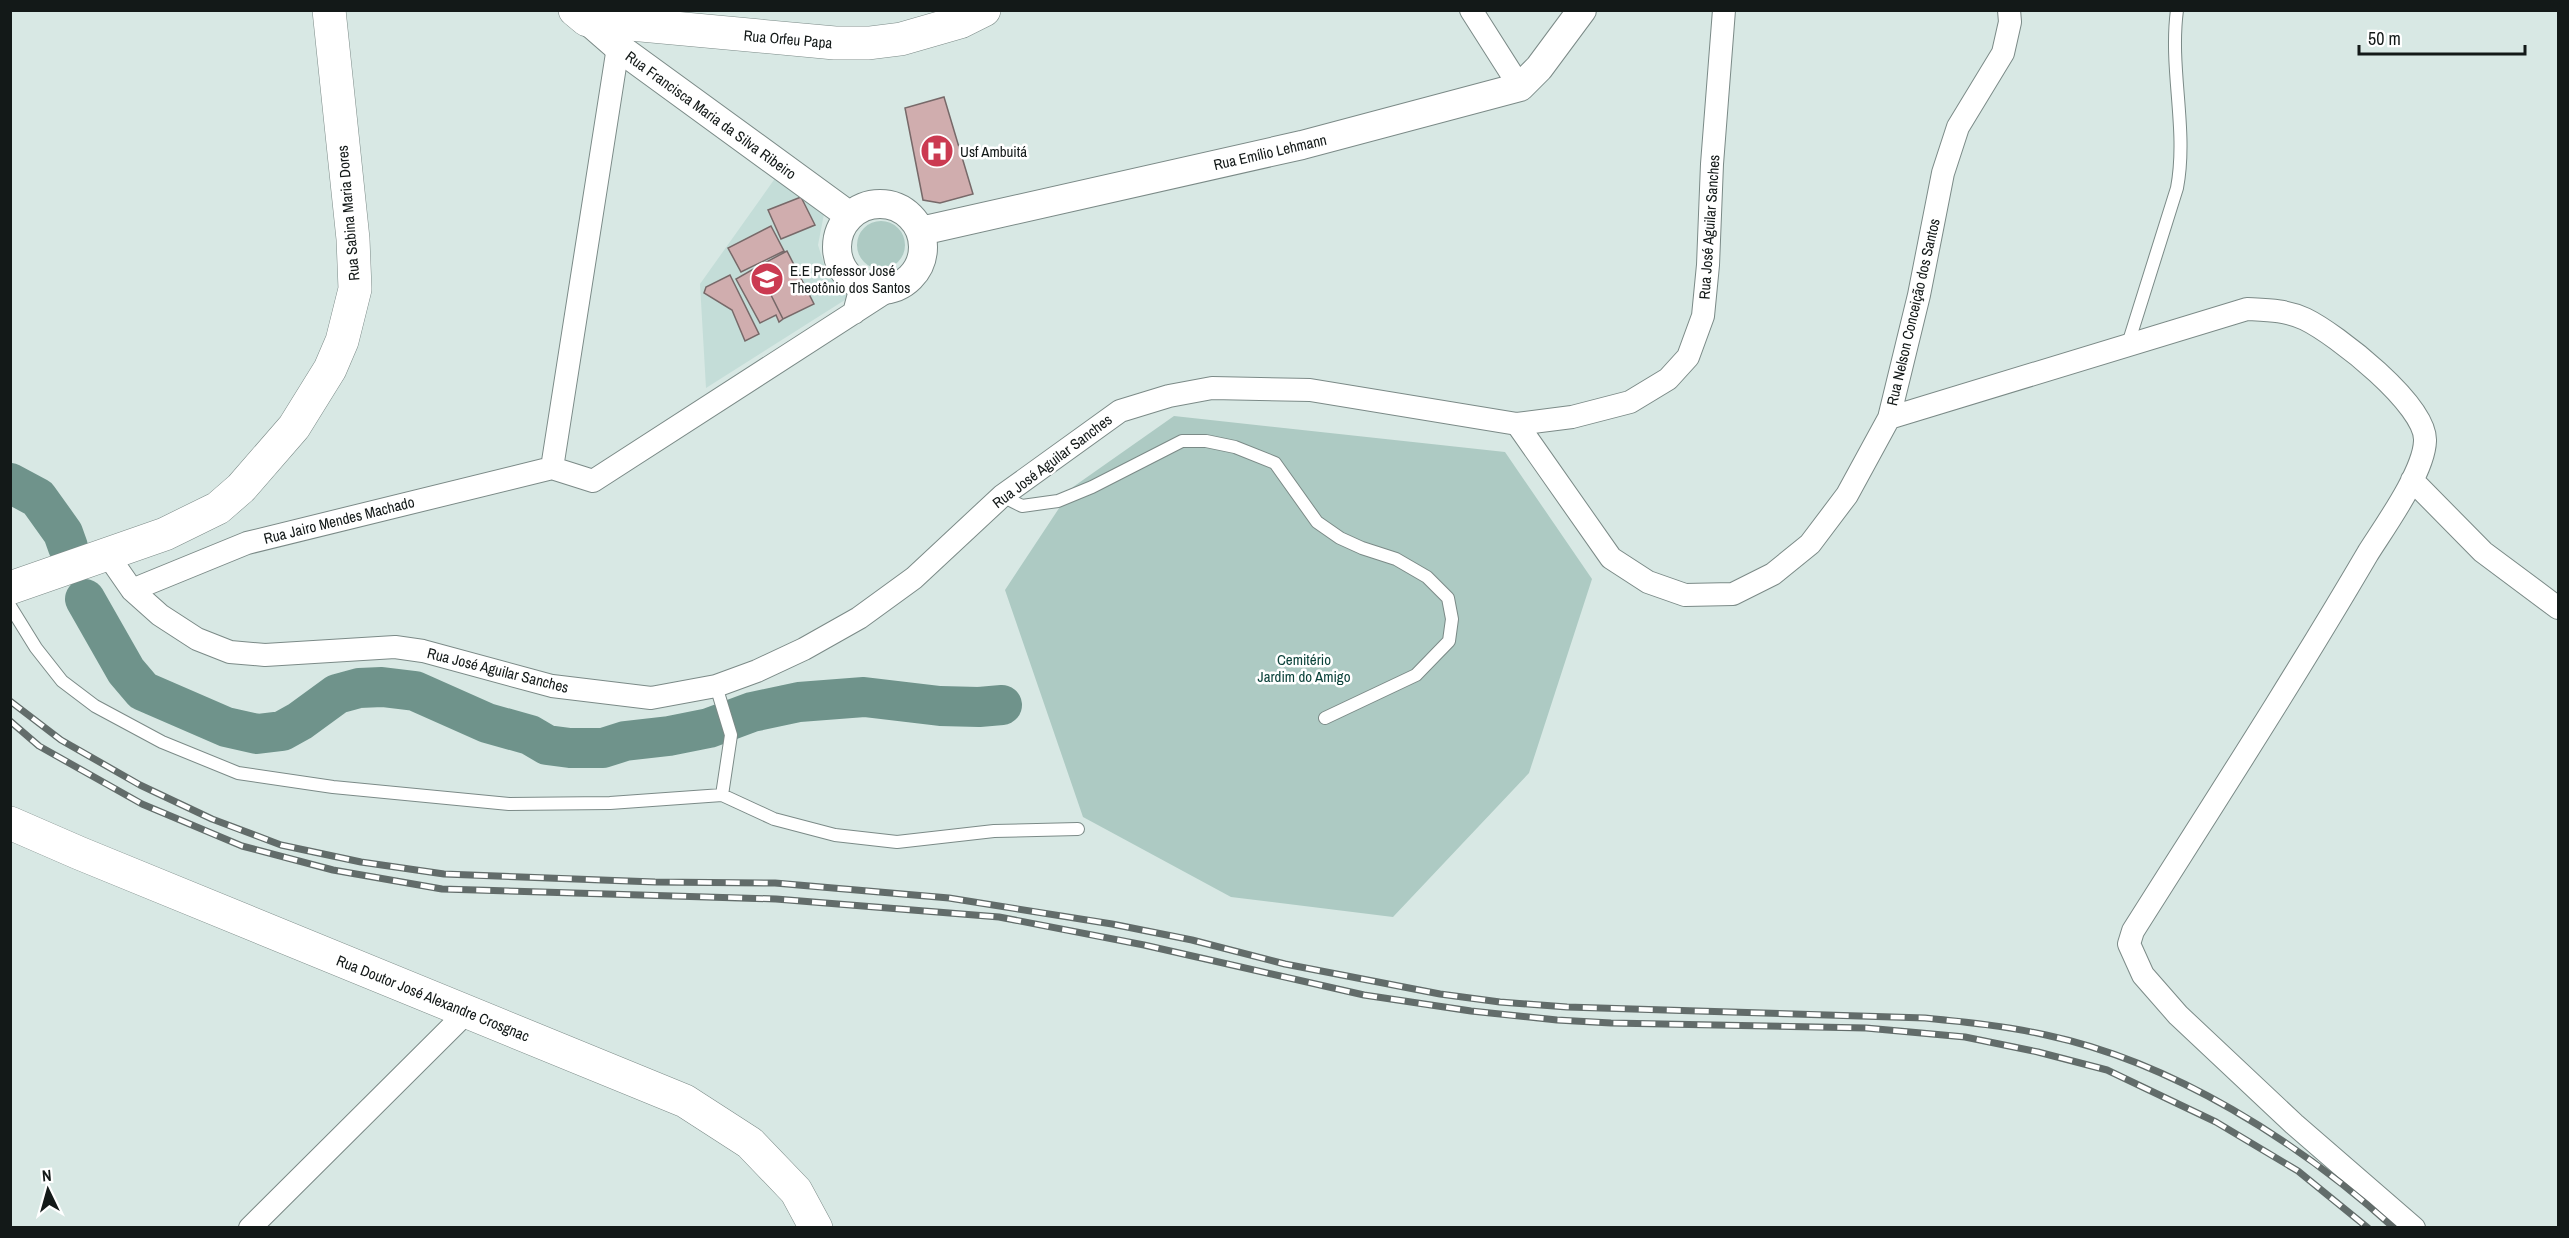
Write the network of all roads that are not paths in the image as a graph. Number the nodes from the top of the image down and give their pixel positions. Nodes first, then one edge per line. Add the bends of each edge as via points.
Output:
1 (329, 10) edge
2 (984, 10) edge
3 (1471, 10) edge
4 (1582, 10) edge
5 (1724, 10) edge
6 (2009, 10) edge
7 (2177, 10) edge
8 (581, 15) edge
9 (618, 46) junction
10 (1520, 87) junction
11 (850, 216) junction
12 (921, 231) junction
13 (857, 299) junction
14 (2128, 344) junction
15 (1889, 418) junction
16 (1517, 424) junction
17 (552, 468) junction
18 (2412, 480) junction
19 (1002, 496) junction
20 (107, 554) junction
21 (10, 588) edge
22 (132, 590) junction
23 (10, 606) edge
24 (2559, 608) edge
25 (716, 686) junction
26 (1325, 718) dead end
27 (722, 795) junction
28 (10, 823) edge
29 (1078, 829) dead end
30 (467, 1012) junction
31 (250, 1227) edge
32 (816, 1227) edge
33 (2414, 1227) edge

1 - 20 main road, Rua Sabina Maria Dores via 355,268 355,289 342,341 330,369 294,427 241,488 218,508 190,524
2 - 8 main road, Rua Orfeu Papa via 960,22 901,39 858,43
3 - 10 street
4 - 10 street
5 - 16 street, Rua José Aguilar Sanches via 1703,316 1688,357 1668,379 1630,402 1572,417
6 - 15 street, Rua Nelson Conceição dos Santos via 2003,53 1958,127 1943,172
7 - 14 lane via 2174,33 2181,165
8 - 9 street, Rua Francisca Maria da Silva Ribeiro
9 - 11 street, Rua Francisca Maria da Silva Ribeiro
9 - 17 street
10 - 12 street, Rua Emílio Lehmann via 1302,145
11 - 12 street via 866,206 892,205 904,211
11 - 13 street via 838,235 837,250
12 - 13 street via 924,246 915,274 904,284 875,290
13 - 17 street via 593,482
14 - 15 street
14 - 18 street via 2247,309 2282,311 2303,318 2333,335 2375,369 2422,421 2424,452
15 - 16 street, Rua Nelson Conceição dos Santos via 1847,495 1810,544 1773,574 1733,594 1686,595 1648,582 1611,558
16 - 19 street, Rua José Aguilar Sanches via 1310,390 1212,388 1120,411
17 - 22 street, Rua Jairo Mendes Machado via 247,543
18 - 24 street via 2483,552
18 - 33 street via 2342,599 2133,931 2129,944 2143,975 2178,1015 2294,1124
19 - 25 street, Rua José Aguilar Sanches via 914,578 859,618 804,649
19 - 26 lane via 1022,506 1058,501 1092,488 1182,441 1235,447 1275,463 1317,522 1340,538 1404,563 1427,577 1448,598 1452,619 1449,641 1416,675
20 - 21 main road, Rua Sabina Maria Dores
20 - 22 street, Rua José Aguilar Sanches
22 - 25 street, Rua José Aguilar Sanches via 160,615 197,639 230,652 265,655 395,647 552,686 651,698
23 - 27 lane via 62,681 95,706 162,742 238,773 333,787 509,804 610,803
25 - 27 lane via 731,735
27 - 29 lane via 774,819 835,835 897,842 994,831
28 - 30 main road, Rua Doutor José Alexandre Crosgnac
30 - 31 street
30 - 32 main road, Rua Doutor José Alexandre Crosgnac via 685,1101 750,1143 796,1191

